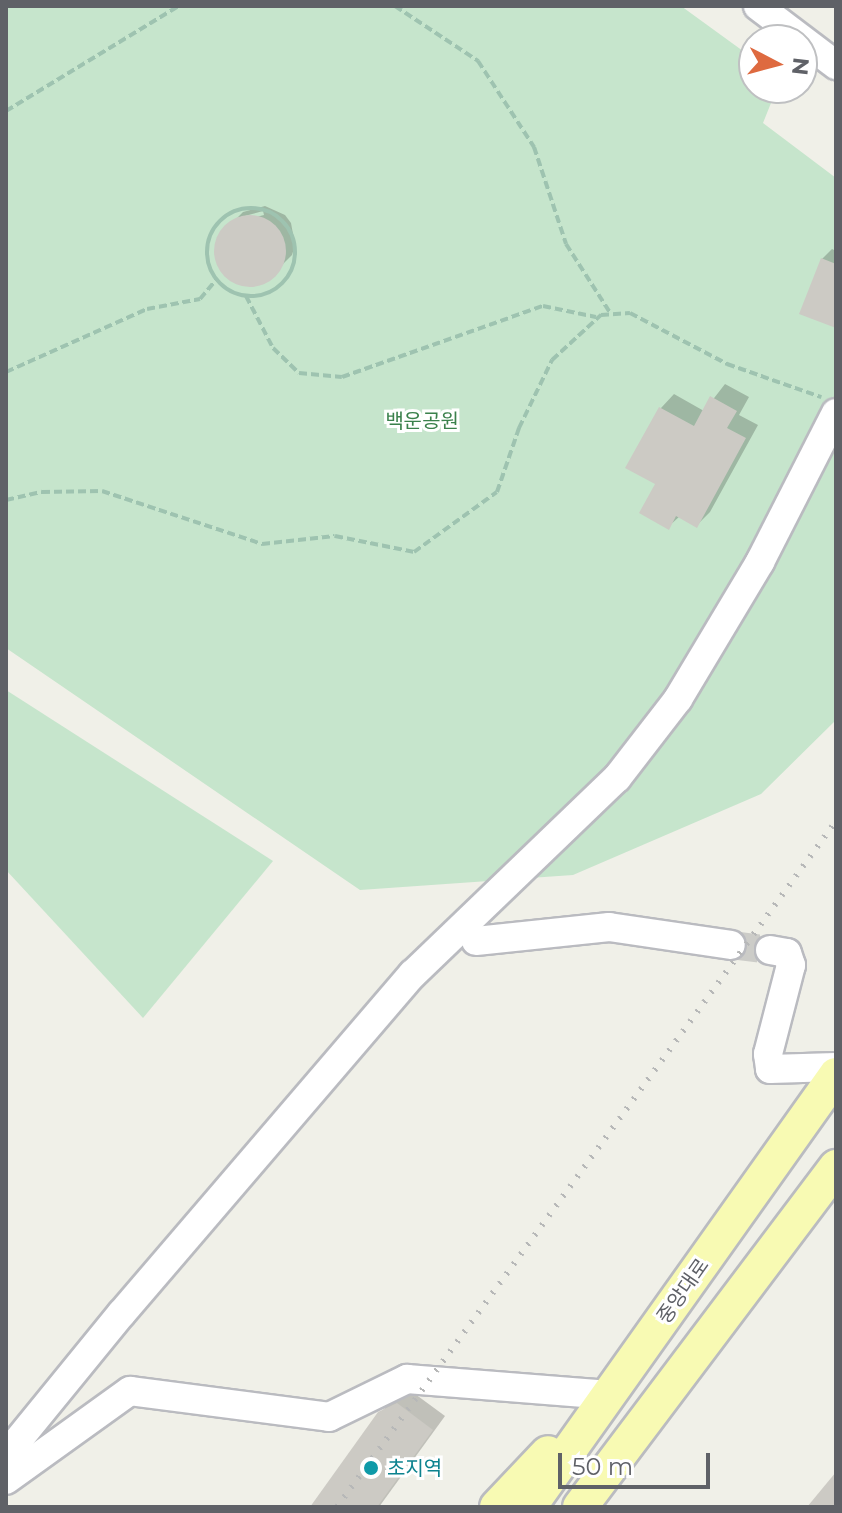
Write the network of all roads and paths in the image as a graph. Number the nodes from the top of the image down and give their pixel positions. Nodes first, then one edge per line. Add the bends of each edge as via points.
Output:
1 (179, 6) edge
2 (395, 6) edge
3 (758, 6) edge
4 (836, 65) edge
5 (6, 111) edge
6 (217, 280) junction
7 (246, 296) junction
8 (611, 314) junction
9 (597, 318) junction
10 (6, 372) edge
11 (829, 405) edge
12 (6, 500) edge
13 (476, 941) dead end
14 (731, 945) tunnel mouth
15 (770, 950) dead end
16 (836, 1067) edge
17 (836, 1075) edge
18 (830, 1189) edge
19 (609, 1395) junction
20 (6, 1455) edge
21 (612, 1466) junction
22 (6, 1480) edge
23 (497, 1507) edge
24 (529, 1507) edge
25 (580, 1507) edge
26 (591, 1507) edge

1 - 5 path
2 - 8 path via 478,61 534,147 566,244
3 - 4 street
6 - 7 path
6 - 7 path via 207,248 219,221 245,208 274,214 292,237 293,266 274,289
6 - 10 path via 200,299 147,309
7 - 9 path via 273,348 299,373 342,377 543,306
8 - 9 path
8 - 11 path via 630,313 727,364
9 - 12 path via 552,360 519,428 497,492 414,552 335,536 262,544 102,491 42,492
11 - 20 street via 760,562 678,699 617,778 413,974
13 - 14 street via 609,927
15 - 16 street via 787,953 791,965 768,1054 770,1069
17 - 19 main road, 중앙대로
18 - 21 main road
19 - 22 street via 407,1379 329,1417 130,1391
19 - 23 main road
19 - 24 main road, 중앙대로
21 - 25 main road
21 - 26 main road

